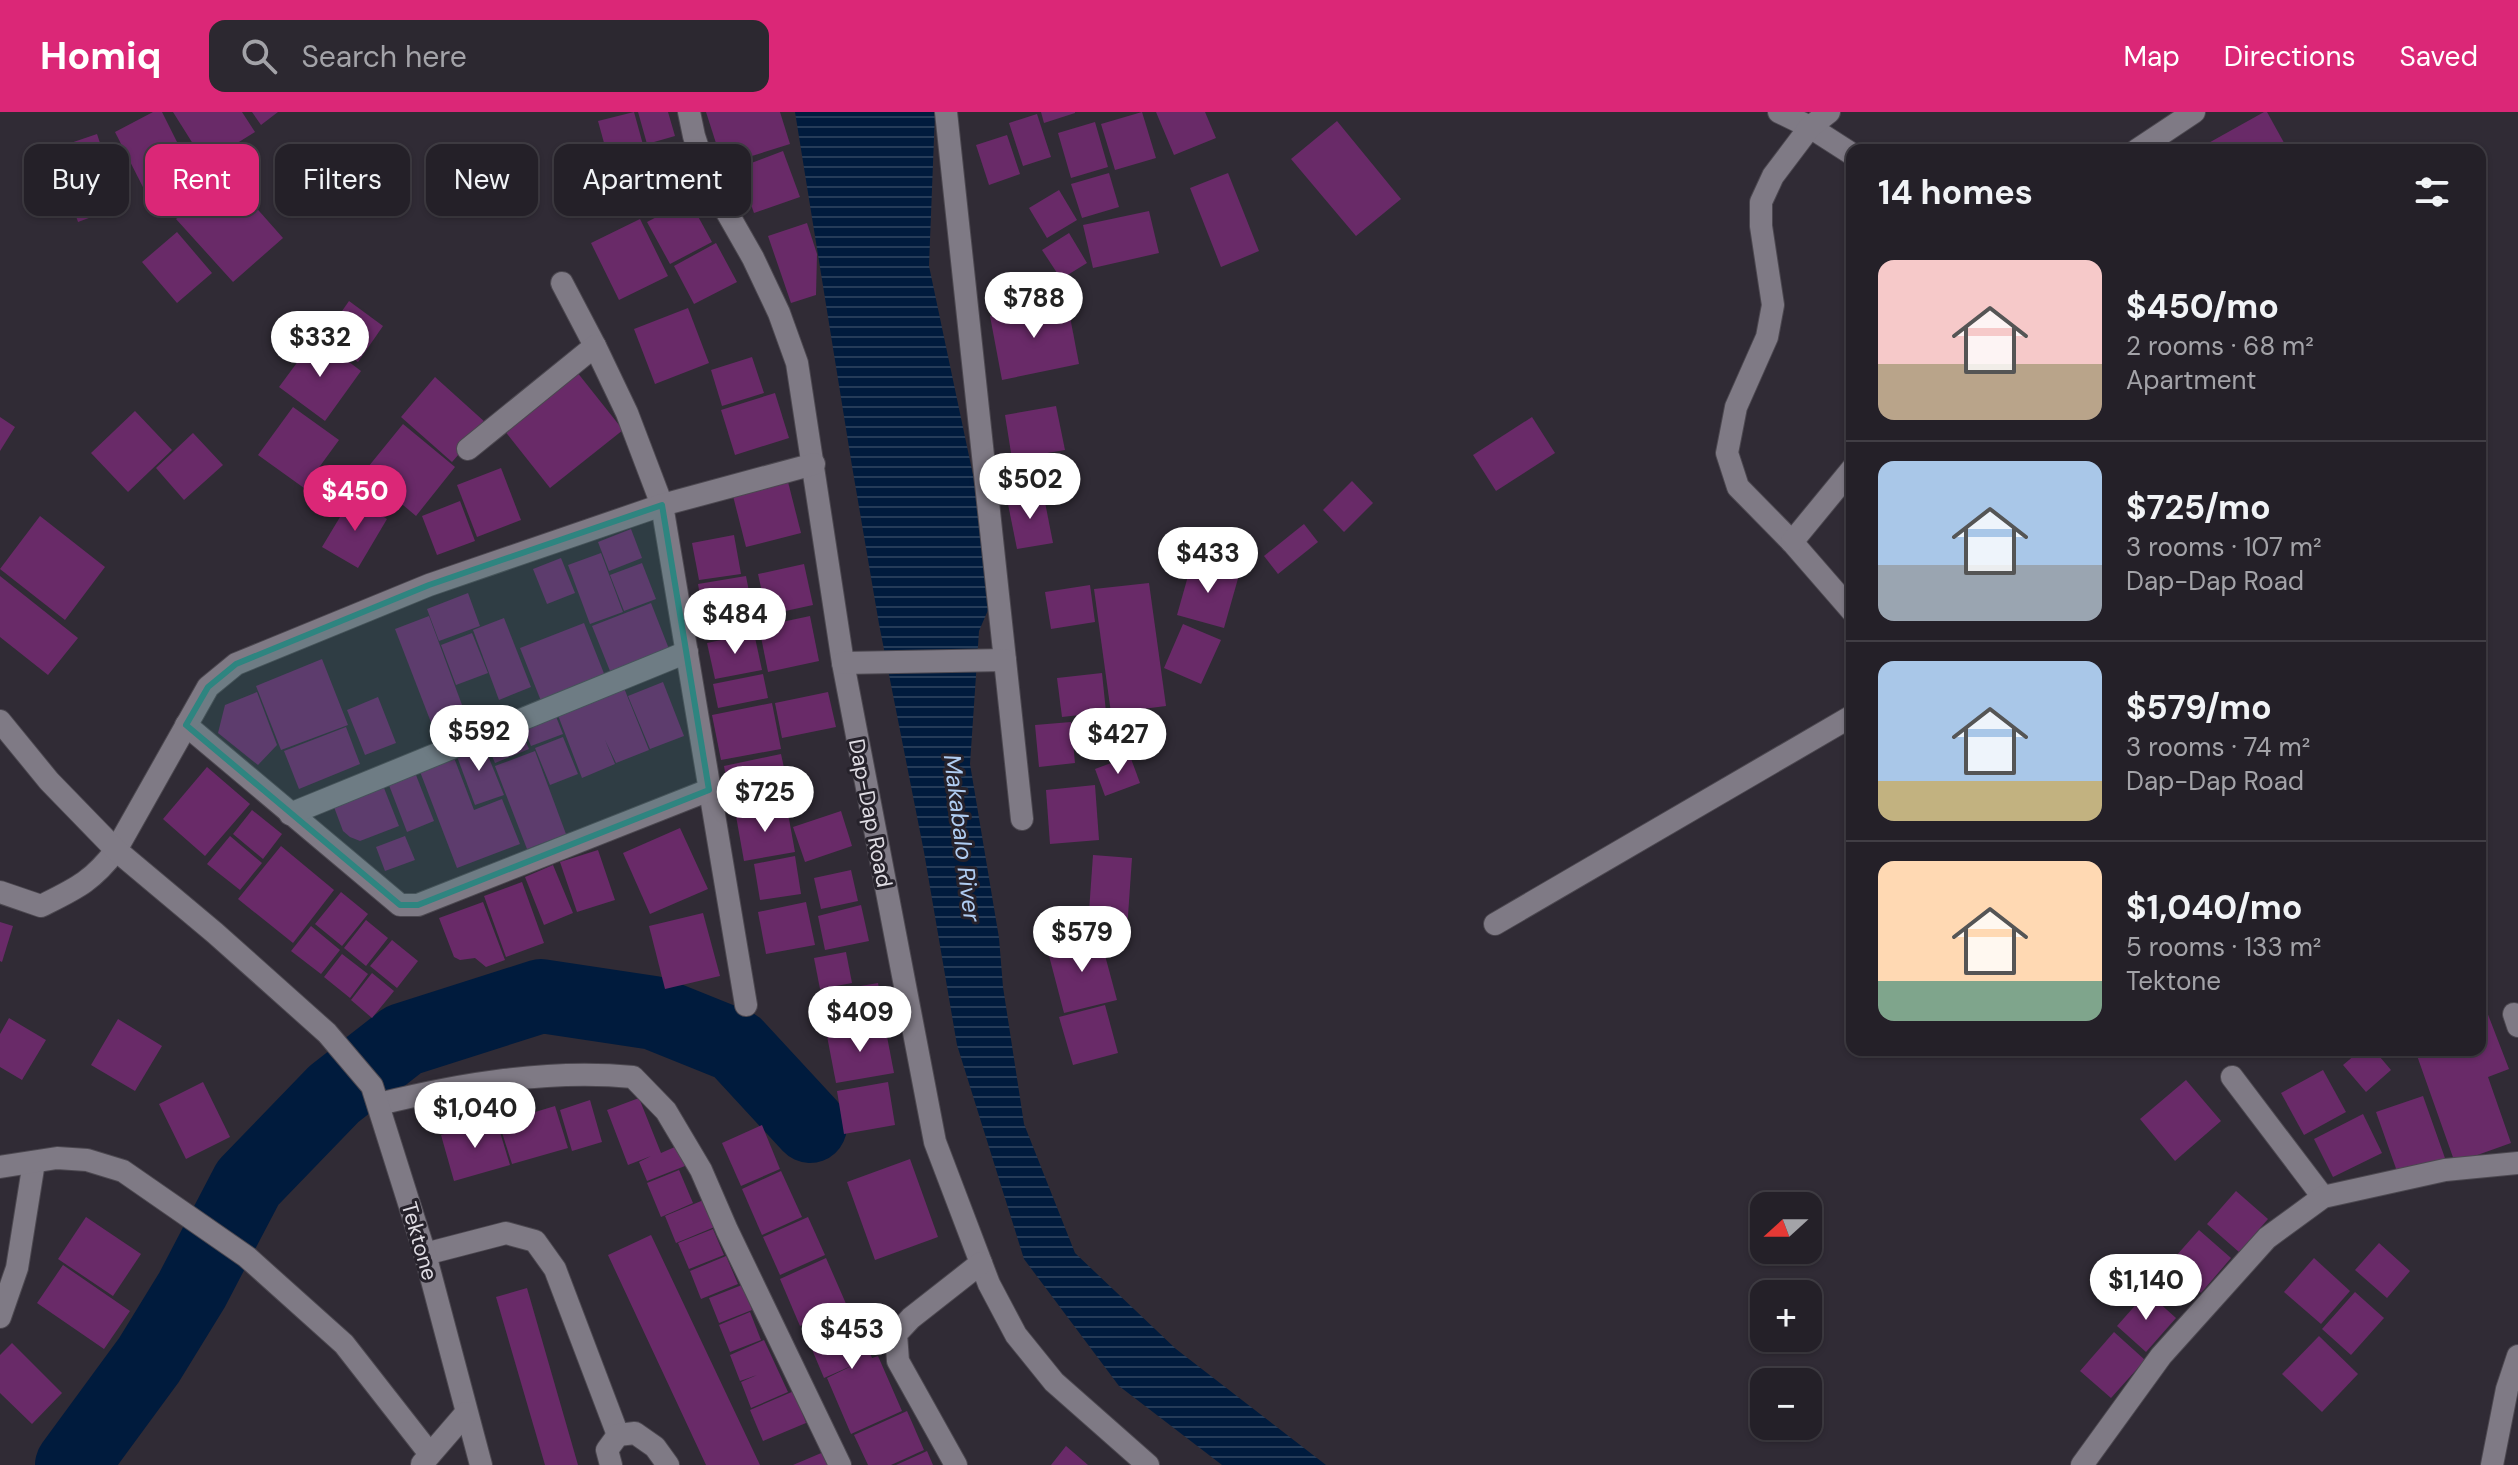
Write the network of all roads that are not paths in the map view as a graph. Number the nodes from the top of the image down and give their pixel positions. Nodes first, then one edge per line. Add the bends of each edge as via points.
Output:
1 (689, 112) edge
2 (946, 112) edge
3 (1779, 112) edge
4 (1829, 112) edge
5 (2194, 112) edge
6 (1810, 127) junction
7 (2146, 144) edge
8 (1846, 150) edge
9 (562, 283) dead end
10 (595, 346) junction
11 (468, 449) dead end
12 (814, 464) junction
13 (1846, 476) edge
14 (662, 505) junction
15 (1792, 542) junction
16 (1846, 604) edge
17 (687, 652) junction
18 (1005, 660) junction
19 (843, 663) junction
20 (1846, 719) edge
21 (0, 721) edge
22 (186, 725) junction
23 (709, 790) junction
24 (290, 814) junction
25 (1022, 819) dead end
26 (116, 850) junction
27 (0, 892) edge
28 (1495, 924) dead end
29 (746, 1005) dead end
30 (2232, 1077) dead end
31 (375, 1095) junction
32 (34, 1162) junction
33 (2518, 1163) edge
34 (0, 1167) edge
35 (2323, 1197) junction
36 (425, 1254) junction
37 (981, 1263) junction
38 (0, 1317) edge
39 (2518, 1356) edge
40 (466, 1413) junction
41 (618, 1435) junction
42 (425, 1460) edge
43 (481, 1465) edge
44 (611, 1465) edge
45 (668, 1465) edge
46 (840, 1465) edge
47 (956, 1465) edge
48 (1148, 1465) edge
49 (2082, 1465) edge
50 (2492, 1465) edge

1 - 12 street, Dap-Dap Road via 708,179 753,258 797,363
2 - 18 street
3 - 6 street
4 - 6 street
5 - 7 street
6 - 8 street
6 - 15 street via 1773,176 1761,202 1773,305 1767,337 1736,407 1727,453 1738,487
9 - 10 street
10 - 11 street
10 - 14 street
12 - 14 street
12 - 19 street, Dap-Dap Road
13 - 15 street
14 - 17 street
14 - 22 street via 429,585 236,664 208,687
15 - 16 street
17 - 23 street
17 - 24 street
18 - 19 street
18 - 25 street
19 - 37 street, Dap-Dap Road via 935,1142
20 - 28 street
21 - 26 street, Tektone
22 - 24 street
22 - 26 street
23 - 24 street via 418,905 400,905
23 - 29 street
26 - 27 street via 83,885 41,906
26 - 31 street, Tektone via 327,1033
30 - 35 street
31 - 36 street, Tektone
31 - 46 street via 596,1074 633,1077 666,1111 701,1170
32 - 34 street
32 - 38 street via 17,1268
32 - 42 street via 87,1160 123,1171 247,1257 344,1344
33 - 35 street via 2445,1170
35 - 49 street via 2267,1238 2161,1356
36 - 40 street, Tektone
36 - 41 street via 506,1233 535,1241 555,1269
37 - 47 street via 896,1334 898,1361
37 - 48 street, Dap-Dap Road via 1016,1335 1054,1382
39 - 50 street
40 - 42 street
40 - 43 street, Tektone
41 - 44 street via 607,1450
41 - 45 street via 635,1433

